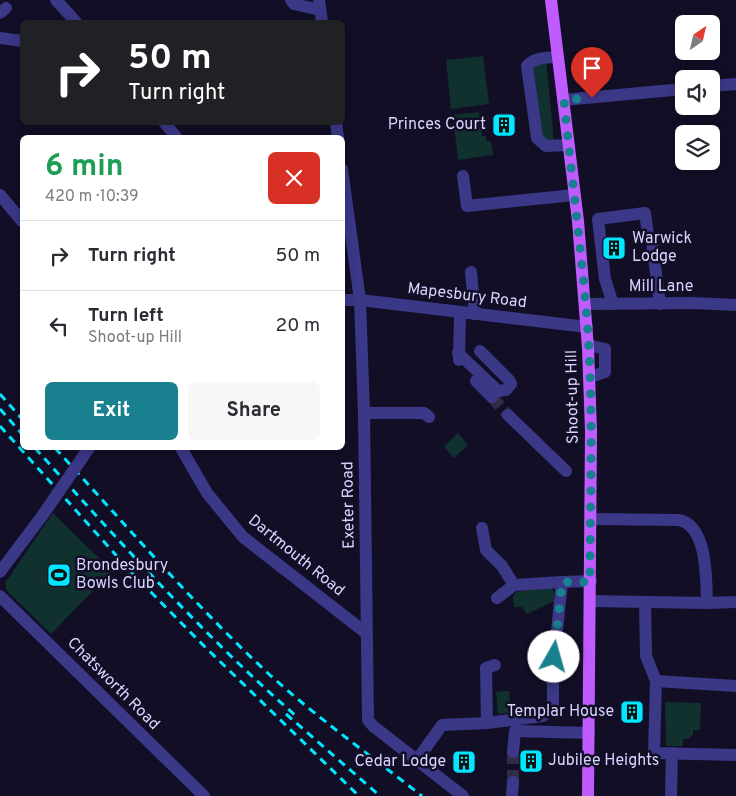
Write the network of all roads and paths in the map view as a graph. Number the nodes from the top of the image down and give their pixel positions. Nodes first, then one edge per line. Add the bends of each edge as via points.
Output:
1 (56, 0) edge
2 (291, 0) edge
3 (551, 0) edge
4 (320, 11) edge
5 (74, 20) edge
6 (0, 38) edge
7 (20, 41) edge
8 (557, 56) junction
9 (736, 84) edge
10 (720, 85) edge
11 (675, 90) edge
12 (564, 100) junction
13 (166, 125) edge
14 (175, 135) edge
15 (568, 145) junction
16 (463, 176) dead end
17 (345, 191) edge
18 (0, 195) edge
19 (574, 195) junction
20 (20, 219) edge
21 (598, 219) junction
22 (578, 220) junction
23 (471, 272) dead end
24 (345, 300) edge
25 (360, 300) junction
26 (586, 304) junction
27 (613, 304) junction
28 (660, 304) junction
29 (736, 305) edge
30 (460, 312) junction
31 (475, 314) junction
32 (587, 327) junction
33 (480, 351) dead end
34 (458, 353) junction
35 (492, 397) tunnel mouth
36 (364, 413) junction
37 (508, 415) tunnel mouth
38 (429, 417) dead end
39 (88, 450) edge
40 (182, 450) edge
41 (566, 471) dead end
42 (591, 519) junction
43 (482, 528) dead end
44 (0, 572) edge
45 (562, 582) junction
46 (590, 582) junction
47 (514, 585) junction
48 (0, 596) edge
49 (497, 598) dead end
50 (590, 601) junction
51 (645, 602) junction
52 (736, 602) edge
53 (707, 603) junction
54 (366, 633) junction
55 (495, 666) dead end
56 (656, 681) junction
57 (736, 686) edge
58 (487, 723) junction
59 (589, 733) junction
60 (513, 752) tunnel mouth
61 (672, 753) junction
62 (736, 755) edge
63 (417, 760) junction
64 (512, 782) tunnel mouth
65 (204, 796) edge
66 (463, 796) edge
67 (512, 796) edge
68 (588, 796) edge
69 (671, 796) edge

1 - 5 street
2 - 4 street via 294,4
3 - 8 main road, Shoot-up Hill
6 - 7 street
8 - 12 main road, Shoot-up Hill
8 - 15 street via 530,62 532,102 537,138 546,146
9 - 10 street
11 - 12 street
12 - 15 main road, Shoot-up Hill
13 - 14 street
15 - 19 main road, Shoot-up Hill
16 - 19 street via 467,206
17 - 25 street, Exeter Road
18 - 20 street
19 - 22 main road, Shoot-up Hill
21 - 22 street
21 - 27 street via 605,279
21 - 28 street via 645,213
22 - 26 main road, Shoot-up Hill
23 - 31 street
24 - 25 street, Mapesbury Road
25 - 30 street, Mapesbury Road
25 - 36 street, Exeter Road
26 - 27 street, Mill Lane
26 - 32 main road, Shoot-up Hill
27 - 28 street, Mill Lane
28 - 29 street, Mill Lane
30 - 31 street, Mapesbury Road
30 - 34 street
31 - 32 street, Mapesbury Road
32 - 42 main road, Shoot-up Hill
33 - 34 street via 509,380 511,384 506,390 498,391
34 - 35 street via 462,367
36 - 38 street via 424,412
36 - 54 street, Exeter Road
37 - 41 street
39 - 44 street, bridge
40 - 54 street, Dartmouth Road via 206,493 243,537
42 - 46 main road, Shoot-up Hill
42 - 53 street via 679,520 689,524 701,545
43 - 47 street via 486,550
45 - 46 street
45 - 47 street
45 - 58 street via 553,670 553,705 543,716
46 - 50 main road, Shoot-up Hill
47 - 49 street
48 - 65 street, Chatsworth Road
50 - 51 street
50 - 59 main road, Shoot-up Hill
51 - 53 street
51 - 56 street via 646,656
52 - 53 street
54 - 63 street, Exeter Road via 368,720
55 - 58 street via 486,668
56 - 57 street
56 - 61 street via 654,753
58 - 63 street via 442,725
59 - 60 street via 514,731
59 - 68 main road, Shoot-up Hill
61 - 62 street
61 - 69 street
63 - 66 street, Exeter Road
64 - 67 street

